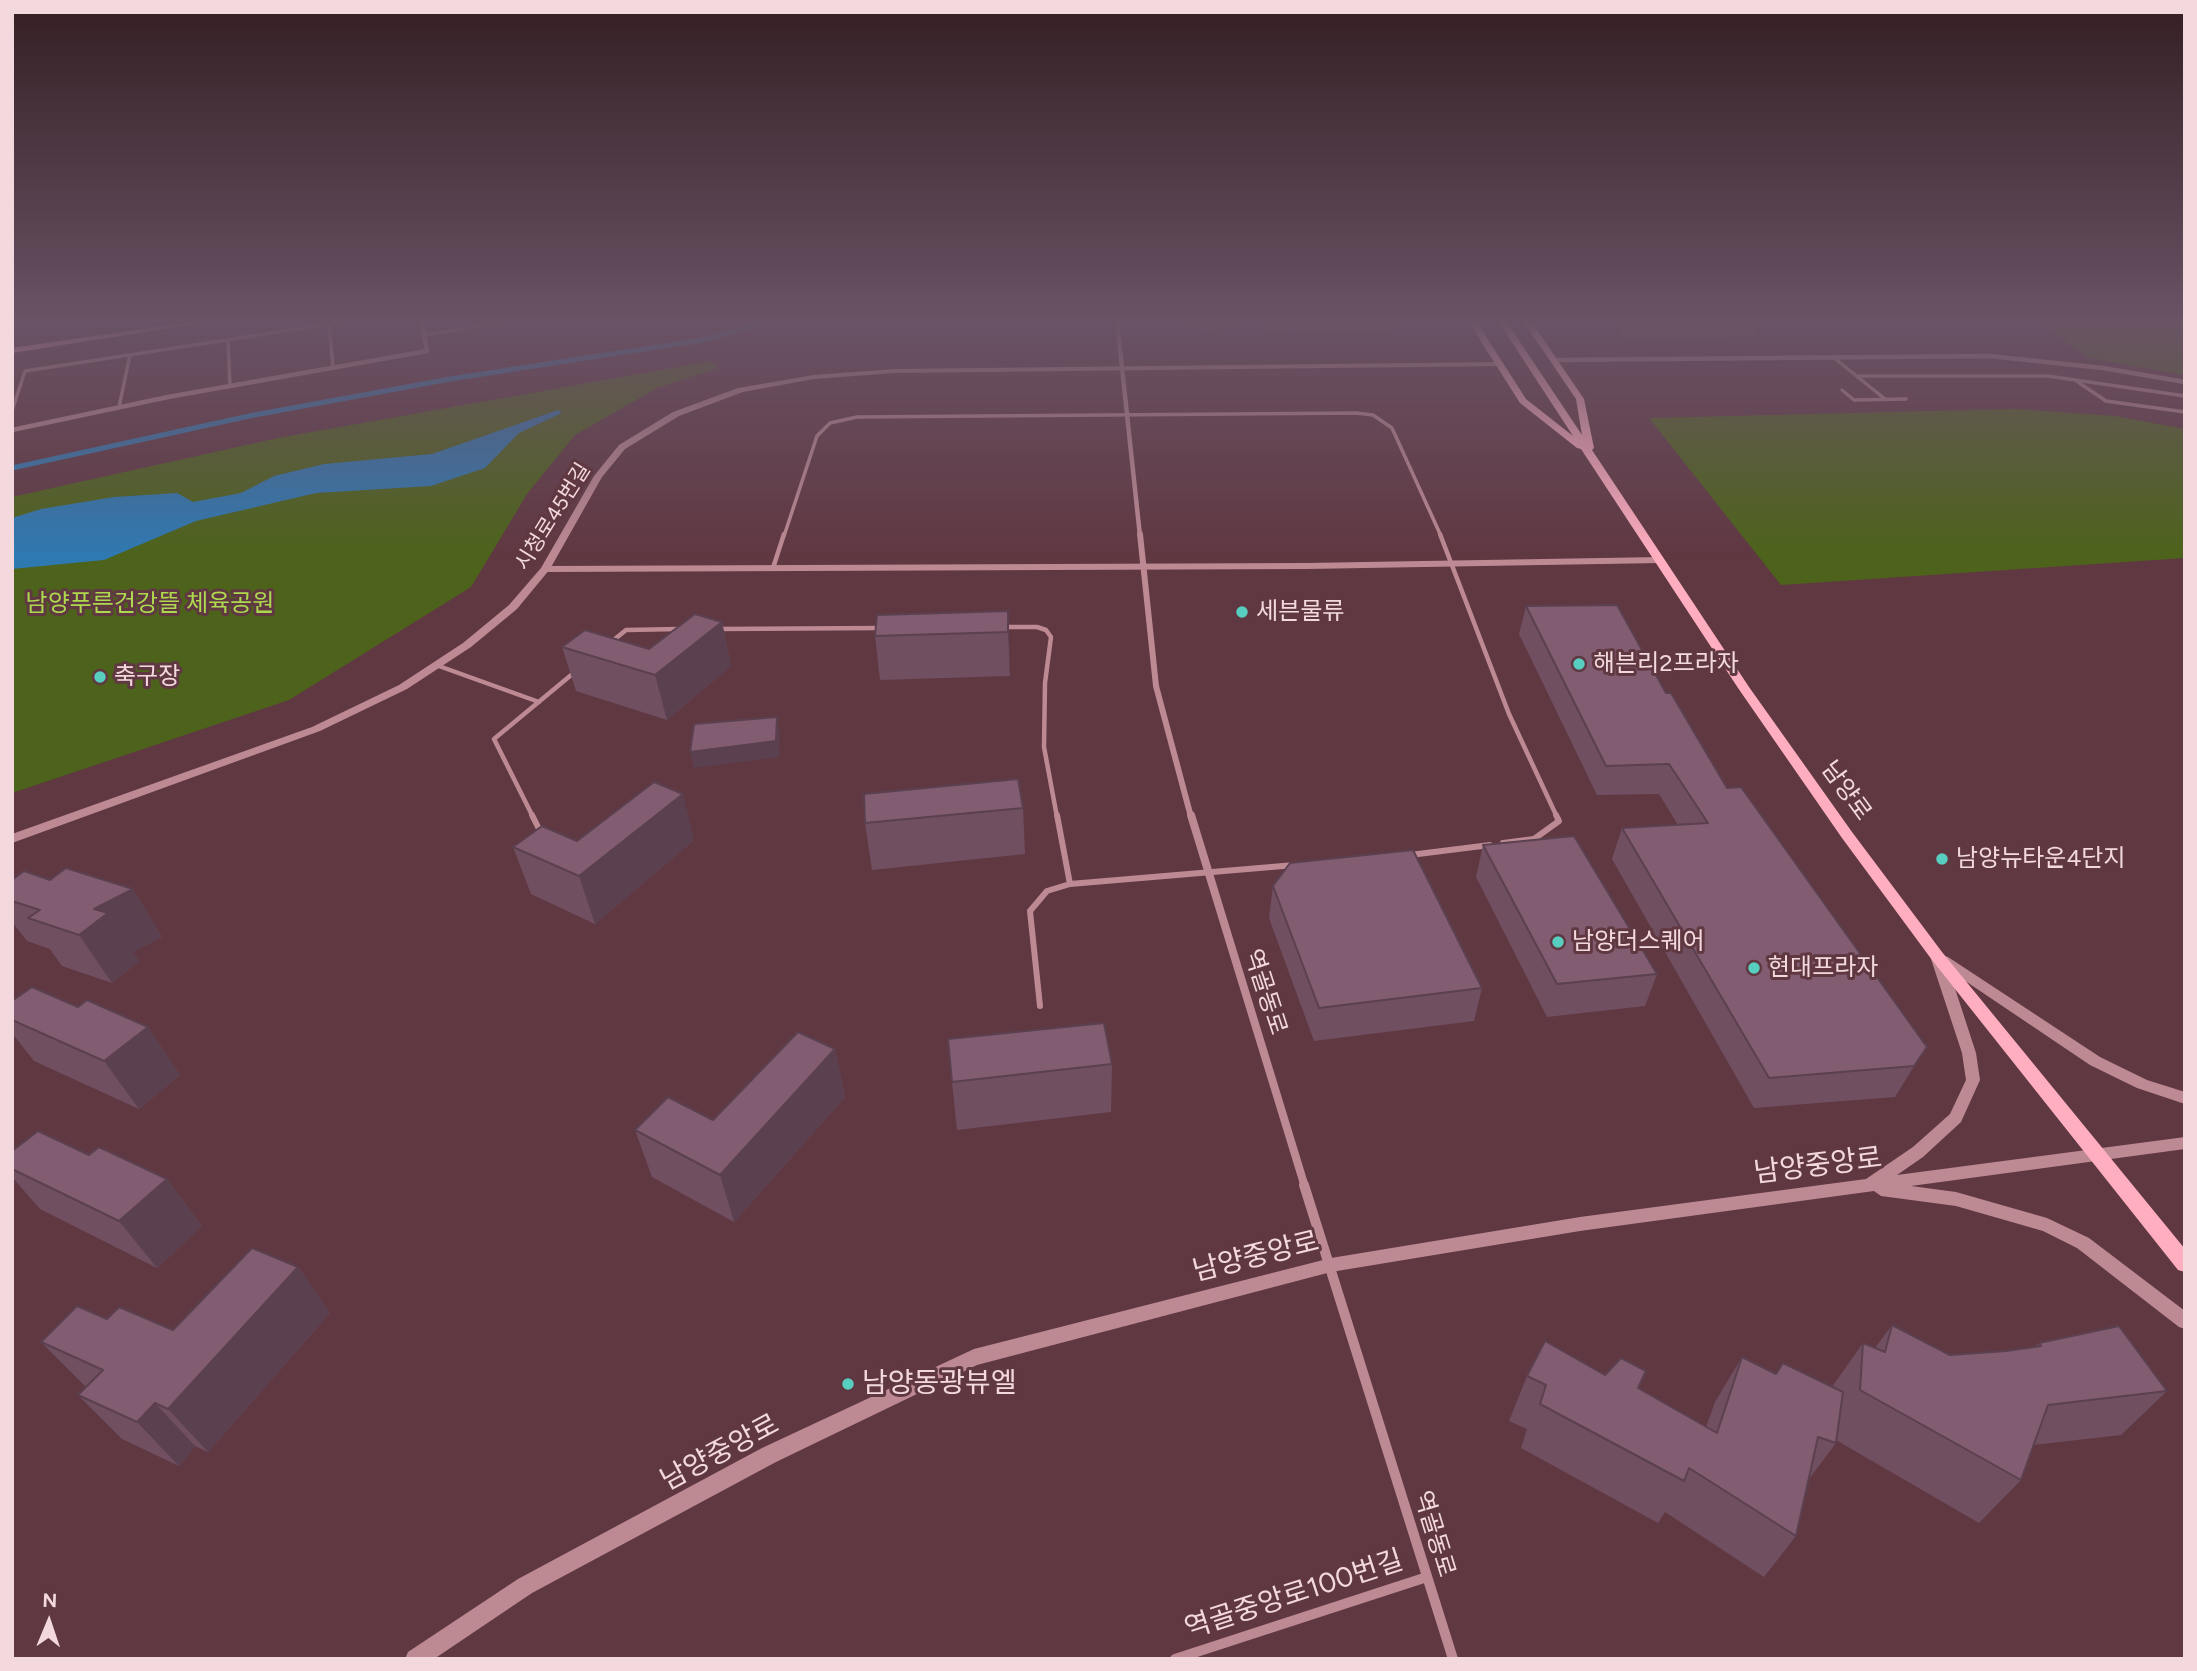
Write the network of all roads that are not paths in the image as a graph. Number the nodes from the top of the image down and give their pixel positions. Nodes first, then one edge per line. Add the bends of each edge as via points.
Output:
1 (121, 399) edge
2 (161, 399) edge
3 (717, 399) edge
4 (1126, 399) edge
5 (1522, 399) edge
6 (1554, 399) edge
7 (1580, 399) edge
8 (1852, 399) edge
9 (1885, 399) joint
10 (1906, 399) dead end
11 (2103, 399) edge
12 (119, 407) junction
13 (2185, 412) edge
14 (1128, 415) junction
15 (12, 430) edge
16 (1590, 453) junction
17 (1662, 560) junction
18 (1454, 564) junction
19 (1144, 567) junction
20 (774, 568) junction
21 (545, 569) junction
22 (996, 627) edge
23 (886, 628) edge
24 (681, 629) edge
25 (708, 629) edge
26 (607, 646) edge
27 (436, 665) junction
28 (578, 670) edge
29 (539, 702) junction
30 (542, 837) edge
31 (12, 839) edge
32 (1403, 855) edge
33 (1298, 864) edge
34 (1206, 872) junction
35 (1070, 884) junction
36 (1937, 956) junction
37 (1040, 1006) dead end
38 (2185, 1098) edge
39 (2185, 1143) edge
40 (2095, 1155) junction
41 (1867, 1187) junction
42 (2185, 1264) edge
43 (1331, 1265) junction
44 (2185, 1321) edge
45 (1427, 1577) junction
46 (415, 1659) edge
47 (1175, 1659) edge
48 (1453, 1659) edge

1 - 12 lane
2 - 12 street
3 - 21 street, 시청로45번길 via 676,414 622,447 598,475
4 - 14 street, 역골동로
5 - 16 main road
6 - 16 main road, 남양로
7 - 16 main road
8 - 9 lane
9 - 10 lane
11 - 13 lane
12 - 15 street
14 - 18 lane via 1373,415 1392,428
14 - 19 street, 역골동로
14 - 20 lane via 857,416 830,423 817,436
16 - 17 main road, 남양로
17 - 18 street
17 - 36 main road, 남양로 via 1787,752
18 - 19 street
18 - 32 lane via 1509,714 1559,821 1534,839
19 - 20 street
19 - 34 street, 역골동로 via 1156,686
20 - 21 street
21 - 27 street, 시청로45번길 via 513,607
22 - 35 lane via 1037,627 1051,637 1044,747
23 - 25 lane
24 - 26 lane via 626,630
27 - 29 lane
27 - 31 street, 시청로45번길 via 403,687 316,729
28 - 29 lane
29 - 30 lane via 494,738
33 - 34 lane
34 - 35 lane
34 - 43 street, 역골동로
35 - 37 lane via 1046,891 1030,911
36 - 38 street via 2095,1061
36 - 40 main road, 남양로
36 - 41 street via 1969,1053 1973,1080 1956,1118 1919,1153
39 - 40 street, 남양중앙로
40 - 41 street, 남양중앙로
40 - 42 main road, 남양로
41 - 43 street, 남양중앙로 via 1580,1224
41 - 44 street via 1956,1199 2047,1225 2083,1244
43 - 45 street, 역골동로
43 - 46 street, 남양중앙로 via 974,1357 769,1455 525,1586
45 - 47 street, 역골중앙로100번길
45 - 48 street, 역골동로

